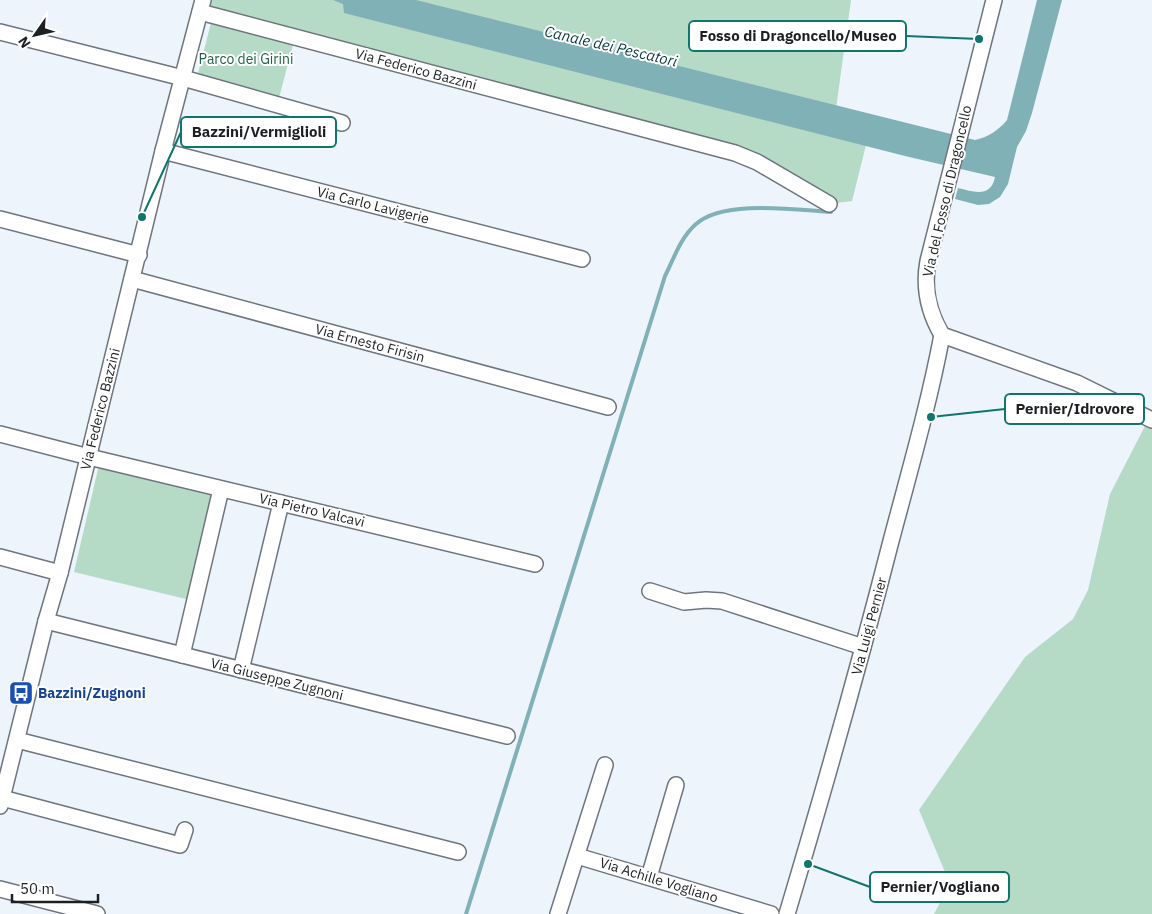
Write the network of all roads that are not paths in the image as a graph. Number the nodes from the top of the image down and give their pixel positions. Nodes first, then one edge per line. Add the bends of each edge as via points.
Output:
1 (994, 0) edge
2 (201, 6) edge
3 (0, 32) edge
4 (183, 78) junction
5 (342, 123) dead end
6 (163, 151) junction
7 (829, 204) dead end
8 (0, 219) edge
9 (139, 255) junction
10 (582, 259) dead end
11 (132, 279) junction
12 (942, 335) junction
13 (608, 407) dead end
14 (1152, 420) edge
15 (0, 434) edge
16 (89, 458) junction
17 (221, 489) junction
18 (281, 503) junction
19 (0, 556) edge
20 (535, 564) dead end
21 (60, 573) junction
22 (650, 591) dead end
23 (46, 621) junction
24 (864, 647) junction
25 (182, 655) junction
26 (241, 670) junction
27 (508, 736) dead end
28 (17, 740) junction
29 (605, 765) dead end
30 (676, 785) dead end
31 (1, 802) edge
32 (185, 830) dead end
33 (458, 852) dead end
34 (576, 856) junction
35 (649, 877) junction
36 (0, 889) edge
37 (97, 914) edge
38 (558, 914) edge
39 (770, 914) edge
40 (787, 914) edge

1 - 12 street, Via del Fosso di Dragoncello via 928,261 928,303
2 - 4 street, Via Federico Bazzini
2 - 7 street, Via Federico Bazzini via 735,153
3 - 4 street
4 - 5 street
4 - 6 street, Via Federico Bazzini
6 - 9 street, Via Federico Bazzini
6 - 10 street, Via Carlo Lavigerie
8 - 9 street
9 - 11 street, Via Federico Bazzini
11 - 13 street, Via Ernesto Firisin
11 - 16 street, Via Federico Bazzini
12 - 14 street via 1077,383
12 - 24 street, Via Luigi Pernier
15 - 16 street, Via Pietro Valcavi
16 - 17 street, Via Pietro Valcavi
16 - 21 street, Via Federico Bazzini
17 - 18 street, Via Pietro Valcavi
17 - 25 street
18 - 20 street, Via Pietro Valcavi
18 - 26 street
19 - 21 street
21 - 23 street, Via Federico Bazzini
22 - 24 street via 684,602 722,601
23 - 25 street, Via Giuseppe Zugnoni
23 - 28 street, Via Federico Bazzini
24 - 40 street, Via Luigi Pernier
25 - 26 street, Via Giuseppe Zugnoni
26 - 27 street, Via Giuseppe Zugnoni
28 - 31 street, Via Federico Bazzini
28 - 33 street
29 - 34 street
30 - 35 street
31 - 32 street via 180,844
34 - 35 street, Via Achille Vogliano
34 - 38 street
35 - 39 street, Via Achille Vogliano
36 - 37 street

